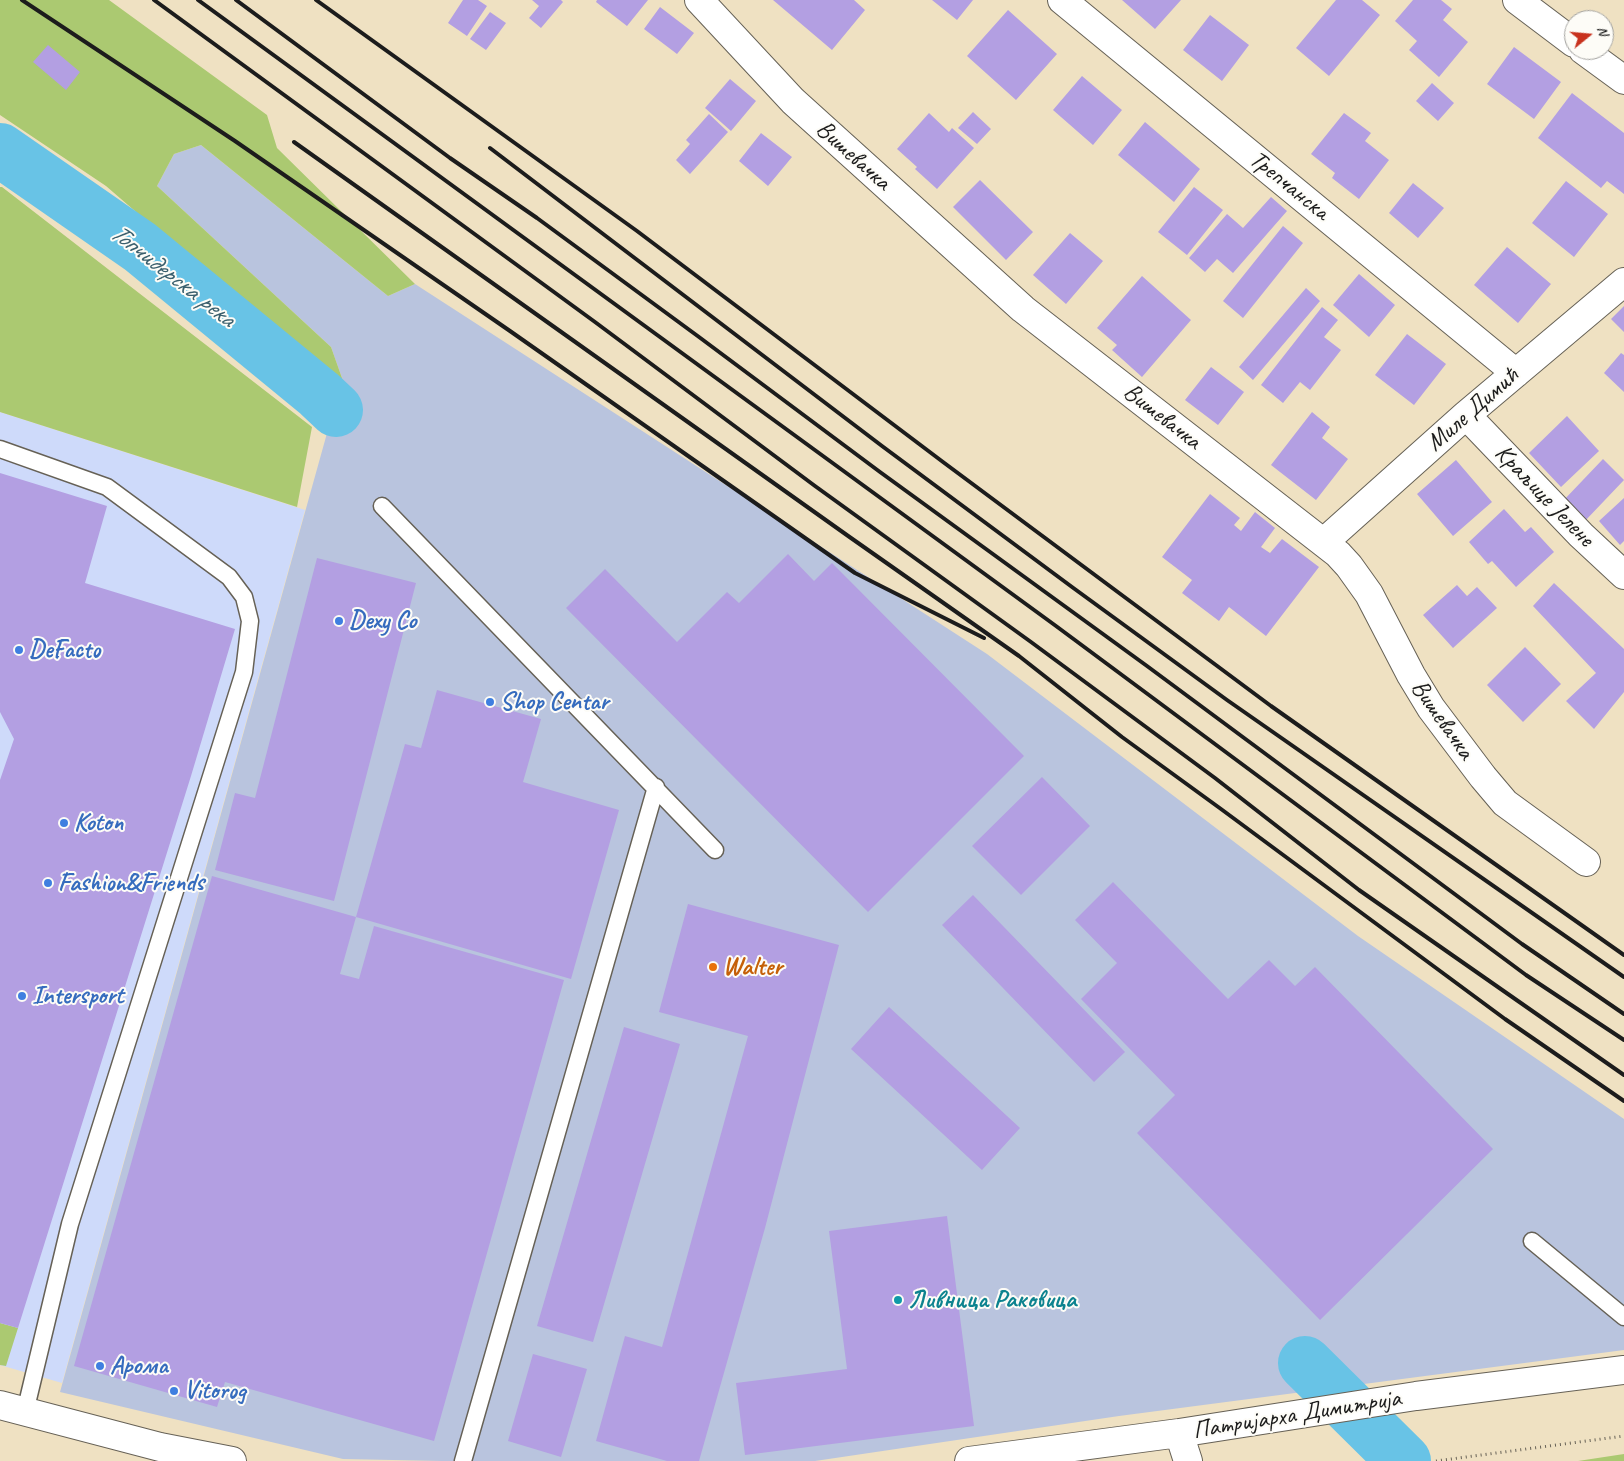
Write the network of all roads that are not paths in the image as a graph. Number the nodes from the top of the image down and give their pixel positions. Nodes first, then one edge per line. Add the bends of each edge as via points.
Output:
1 (699, 0) edge
2 (1062, 0) edge
3 (1517, 0) edge
4 (1564, 35) edge
5 (1597, 60) edge
6 (1624, 80) edge
7 (1624, 282) edge
8 (1516, 373) junction
9 (1466, 415) junction
10 (0, 449) edge
11 (382, 506) dead end
12 (1324, 542) junction
13 (1624, 575) edge
14 (656, 788) junction
15 (715, 850) dead end
16 (1586, 862) dead end
17 (1532, 1241) dead end
18 (1624, 1317) edge
19 (1624, 1370) edge
20 (13, 1408) edge
21 (1179, 1433) junction
22 (232, 1461) edge
23 (463, 1461) edge
24 (969, 1461) edge
25 (1188, 1461) edge

1 - 12 street, Вишевачка via 793,101 1023,309
2 - 8 street, Трепчанска
3 - 4 street
5 - 6 street
7 - 8 street, Миле Димић
8 - 9 street, Миле Димић
9 - 12 street, Миле Димић
9 - 13 street, Краљице Јелене
10 - 20 lane via 106,486 229,577 244,597 250,621 244,672
11 - 14 lane
12 - 16 street, Вишевачка via 1349,566 1368,594 1410,675 1483,777 1505,802
14 - 15 lane
14 - 23 lane
17 - 18 lane
19 - 21 street, Патријарха Димитрија via 1416,1396
20 - 22 street via 160,1447
21 - 24 street, Патријарха Димитрија
21 - 25 street

